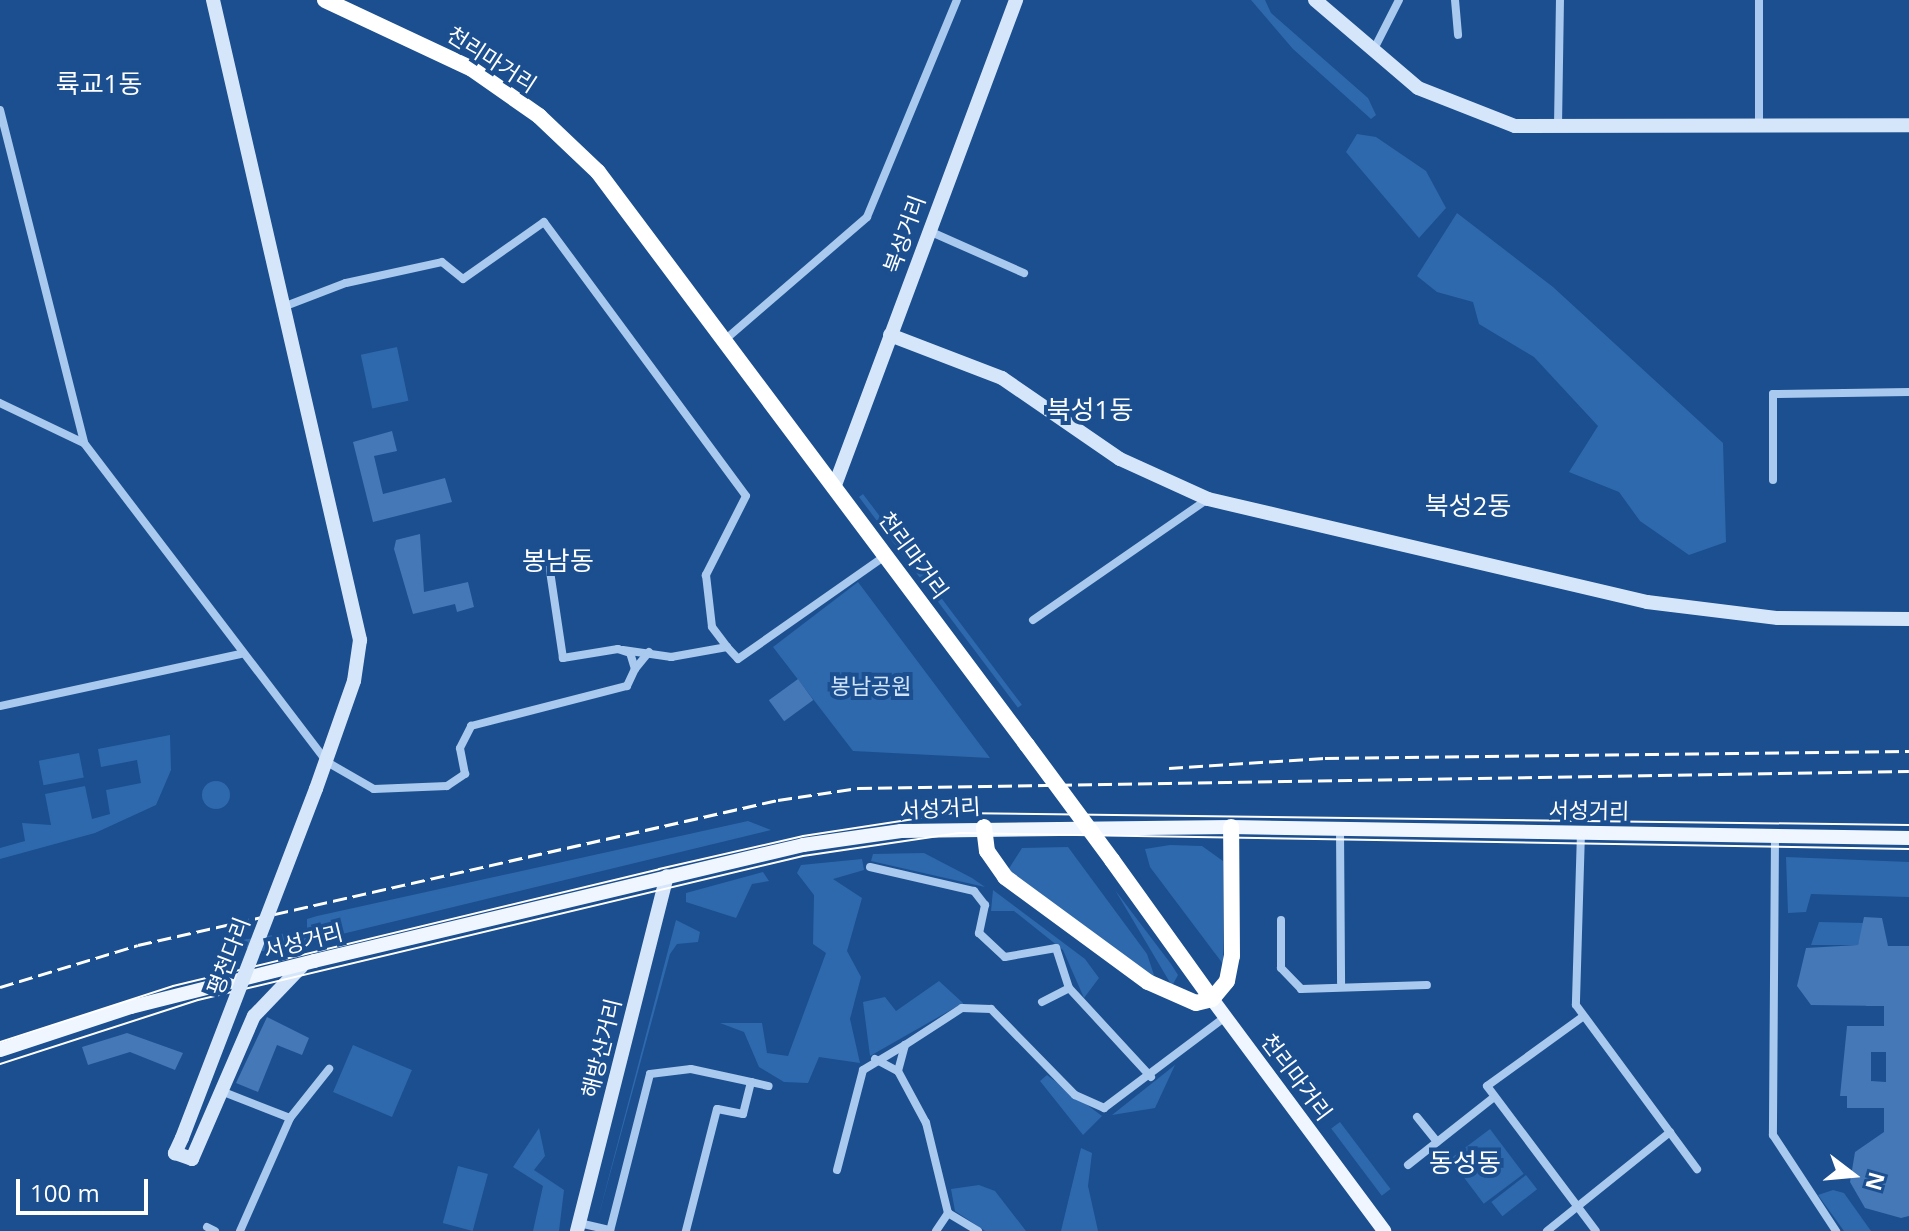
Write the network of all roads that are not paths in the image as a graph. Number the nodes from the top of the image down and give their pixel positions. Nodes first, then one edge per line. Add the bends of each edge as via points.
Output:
1 (213, 0) edge
2 (325, 0) edge
3 (957, 0) edge
4 (1016, 0) edge
5 (1315, 0) edge
6 (1399, 0) edge
7 (1455, 0) edge
8 (1560, 0) edge
9 (1759, 0) edge
10 (1458, 35) dead end
11 (1373, 51) junction
12 (0, 110) edge
13 (1909, 125) edge
14 (1558, 126) junction
15 (1759, 126) junction
16 (929, 231) junction
17 (1024, 273) dead end
18 (281, 308) junction
19 (890, 335) junction
20 (727, 338) junction
21 (1909, 392) edge
22 (0, 403) edge
23 (84, 443) junction
24 (1773, 480) dead end
25 (835, 485) junction
26 (1208, 499) junction
27 (886, 555) junction
28 (549, 564) dead end
29 (1909, 619) edge
30 (1033, 620) dead end
31 (727, 647) junction
32 (622, 650) junction
33 (649, 652) junction
34 (240, 654) junction
35 (635, 669) junction
36 (0, 706) edge
37 (327, 762) junction
38 (984, 827) junction
39 (1231, 827) junction
40 (1340, 829) junction
41 (1581, 832) junction
42 (1775, 836) junction
43 (1909, 838) edge
44 (870, 867) dead end
45 (667, 876) junction
46 (1281, 920) dead end
47 (314, 961) junction
48 (1341, 983) junction
49 (1427, 985) dead end
50 (1069, 988) junction
51 (1212, 999) junction
52 (1042, 1002) dead end
53 (1225, 1017) junction
54 (1581, 1018) junction
55 (905, 1045) junction
56 (0, 1050) edge
57 (875, 1059) junction
58 (329, 1069) dead end
59 (898, 1071) junction
60 (1151, 1077) junction
61 (751, 1082) junction
62 (769, 1086) dead end
63 (221, 1091) junction
64 (1494, 1097) junction
65 (1417, 1117) dead end
66 (290, 1118) junction
67 (1670, 1132) junction
68 (1437, 1142) junction
69 (1408, 1165) dead end
70 (1697, 1169) dead end
71 (837, 1170) dead end
72 (1578, 1207) junction
73 (948, 1213) junction
74 (578, 1227) edge
75 (240, 1231) edge
76 (610, 1231) edge
77 (686, 1231) edge
78 (936, 1231) edge
79 (978, 1231) edge
80 (1384, 1231) edge
81 (1547, 1231) edge
82 (1596, 1231) edge
83 (1836, 1231) edge

1 - 18 street, 평천다리
2 - 20 highway, 천리마거리 via 435,47 539,116 625,203
3 - 20 street via 867,217
4 - 16 street, 북성거리
5 - 11 street
6 - 11 street
7 - 10 street
8 - 14 street
9 - 15 street
11 - 14 street via 1418,88 1465,112 1515,126
12 - 23 street
13 - 15 street
14 - 15 street
16 - 17 street
16 - 19 street, 북성거리
18 - 31 street via 346,283 442,262 463,279 544,222 746,496 706,575 712,627
18 - 37 street, 평천다리 via 360,640
19 - 25 street, 북성거리
19 - 26 street via 1002,378 1120,459
20 - 25 highway, 천리마거리
21 - 24 street via 1773,394
22 - 23 street
23 - 34 street
25 - 27 highway, 천리마거리
26 - 29 street via 1647,602 1778,618
26 - 30 street
27 - 31 street via 738,659
27 - 51 highway, 천리마거리, bridge
28 - 32 street via 563,658
31 - 33 street via 671,657
32 - 33 street
32 - 35 street
33 - 35 street
34 - 36 street
34 - 37 street
35 - 37 street via 616,690 471,726 460,748 465,774 447,786 374,789
37 - 63 street, 평천다리, bridge via 175,1153 192,1159
38 - 39 main road, 서성거리
38 - 45 main road, 서성거리 via 864,835
38 - 51 highway via 991,859 1015,885 1180,1001
39 - 40 main road, 서성거리
39 - 51 highway via 1232,956 1227,981
40 - 41 main road, 서성거리
40 - 48 street
41 - 42 main road, 서성거리
41 - 54 street via 1575,989
42 - 43 main road, 서성거리
42 - 83 street via 1771,1126 1777,1148
44 - 50 street via 966,886 985,905 979,933 987,941 1014,960 1056,948
45 - 47 main road, 서성거리
45 - 74 street, 해방산거리
46 - 48 street via 1281,968 1301,989
47 - 56 main road, 서성거리 via 131,1007
47 - 63 street via 269,993
48 - 49 street
50 - 52 street
50 - 60 street
51 - 53 main road, 천리마거리
53 - 60 street
53 - 80 main road, 천리마거리
54 - 64 street via 1487,1086
54 - 67 street
55 - 57 street
55 - 59 street
55 - 60 street via 976,1006 1005,1018 1091,1104 1115,1106
57 - 59 street
57 - 71 street via 860,1075
58 - 66 street
59 - 73 street via 926,1123
61 - 62 street
61 - 76 street via 691,1069 650,1074
61 - 77 street via 743,1114 717,1109
63 - 66 street
64 - 68 street
64 - 72 street
65 - 68 street
66 - 75 street
67 - 70 street
67 - 72 street
68 - 69 street
72 - 81 street
72 - 82 street
73 - 78 street
73 - 79 street
74 - 76 street

